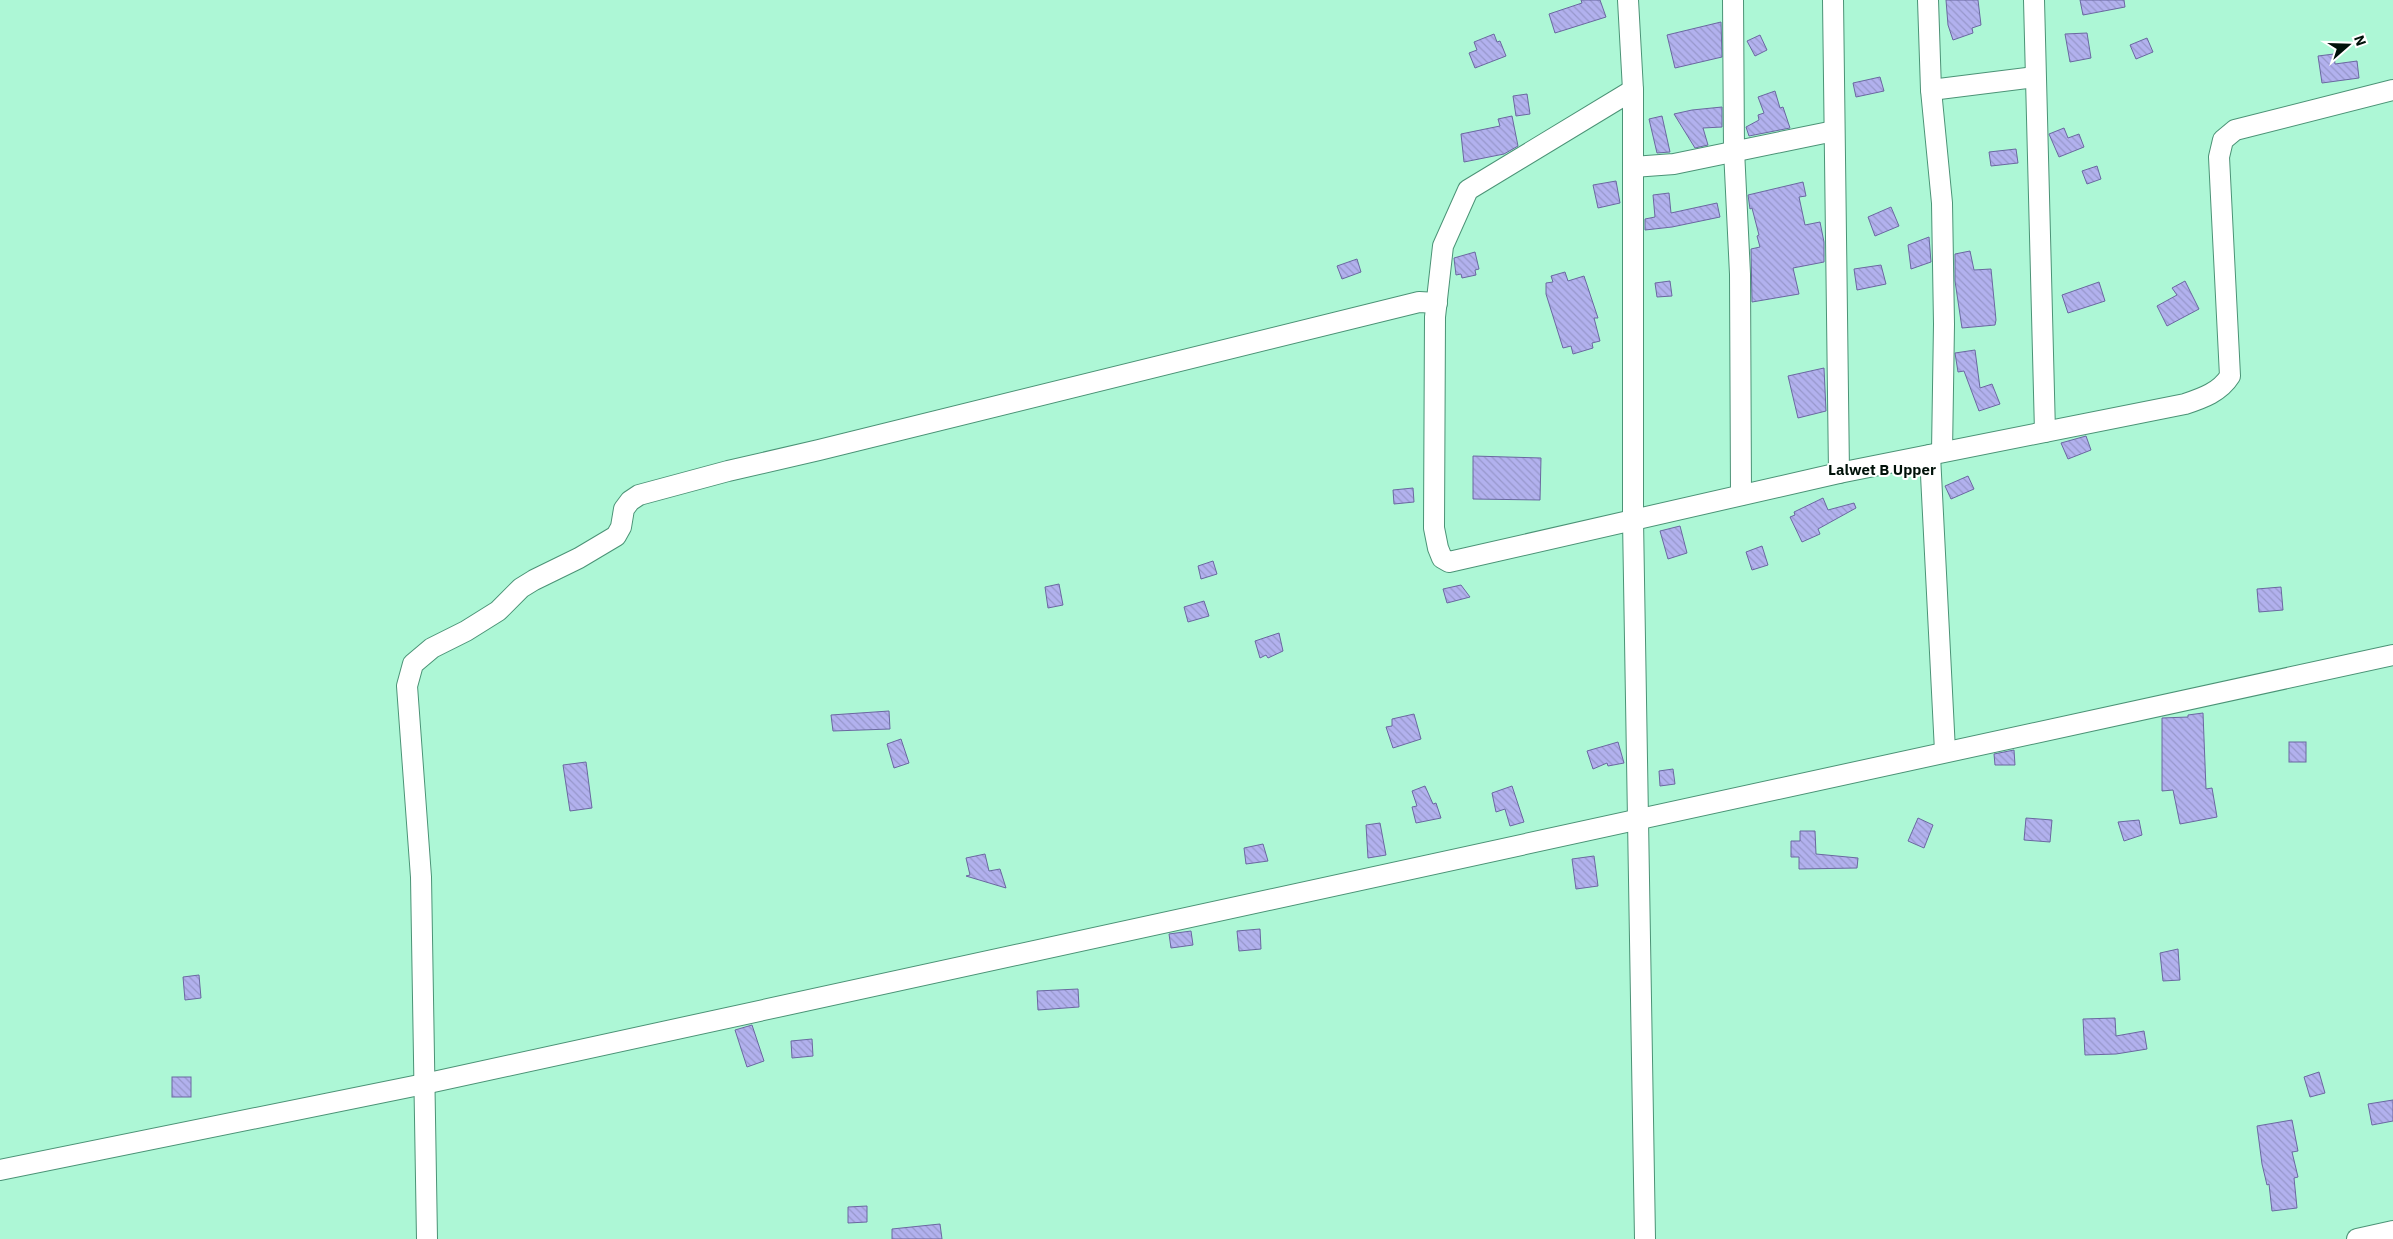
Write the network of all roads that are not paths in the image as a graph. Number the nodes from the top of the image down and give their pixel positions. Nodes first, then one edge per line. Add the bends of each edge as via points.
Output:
1 (1628, 0) edge
2 (1733, 0) edge
3 (1833, 0) edge
4 (1928, 0) edge
5 (2034, 0) edge
6 (2035, 77) junction
7 (1633, 90) junction
8 (1931, 90) junction
9 (2393, 90) edge
10 (1834, 131) junction
11 (1734, 150) junction
12 (1633, 167) junction
13 (1437, 304) junction
14 (2044, 432) junction
15 (1936, 453) junction
16 (1839, 473) junction
17 (1741, 496) junction
18 (1633, 520) junction
19 (2393, 654) edge
20 (1945, 751) junction
21 (1636, 821) junction
22 (424, 1084) junction
23 (0, 1170) edge
24 (2393, 1231) edge
25 (427, 1239) edge
26 (1645, 1239) edge
27 (2357, 1239) edge

1 - 7 street
2 - 11 street
3 - 10 street
4 - 8 street
5 - 6 street
6 - 8 street
6 - 14 street
7 - 12 street
7 - 13 street via 1468,190 1443,246
8 - 15 street via 1942,202 1944,324
9 - 14 street via 2235,130 2223,140 2219,157 2230,376 2224,385 2185,404
10 - 11 street
10 - 16 street
11 - 12 street via 1674,164
11 - 17 street via 1740,274
12 - 18 street
13 - 18 street via 1434,528 1442,558 1450,562
13 - 22 street via 1419,302 639,495 624,509 616,536 534,580 466,632 432,648 413,664 407,686 421,877
14 - 15 street
15 - 16 street
15 - 20 street
16 - 17 street
17 - 18 street
18 - 21 street
19 - 20 street
20 - 21 street
21 - 22 street
21 - 26 street
22 - 23 street
22 - 25 street
24 - 27 street

